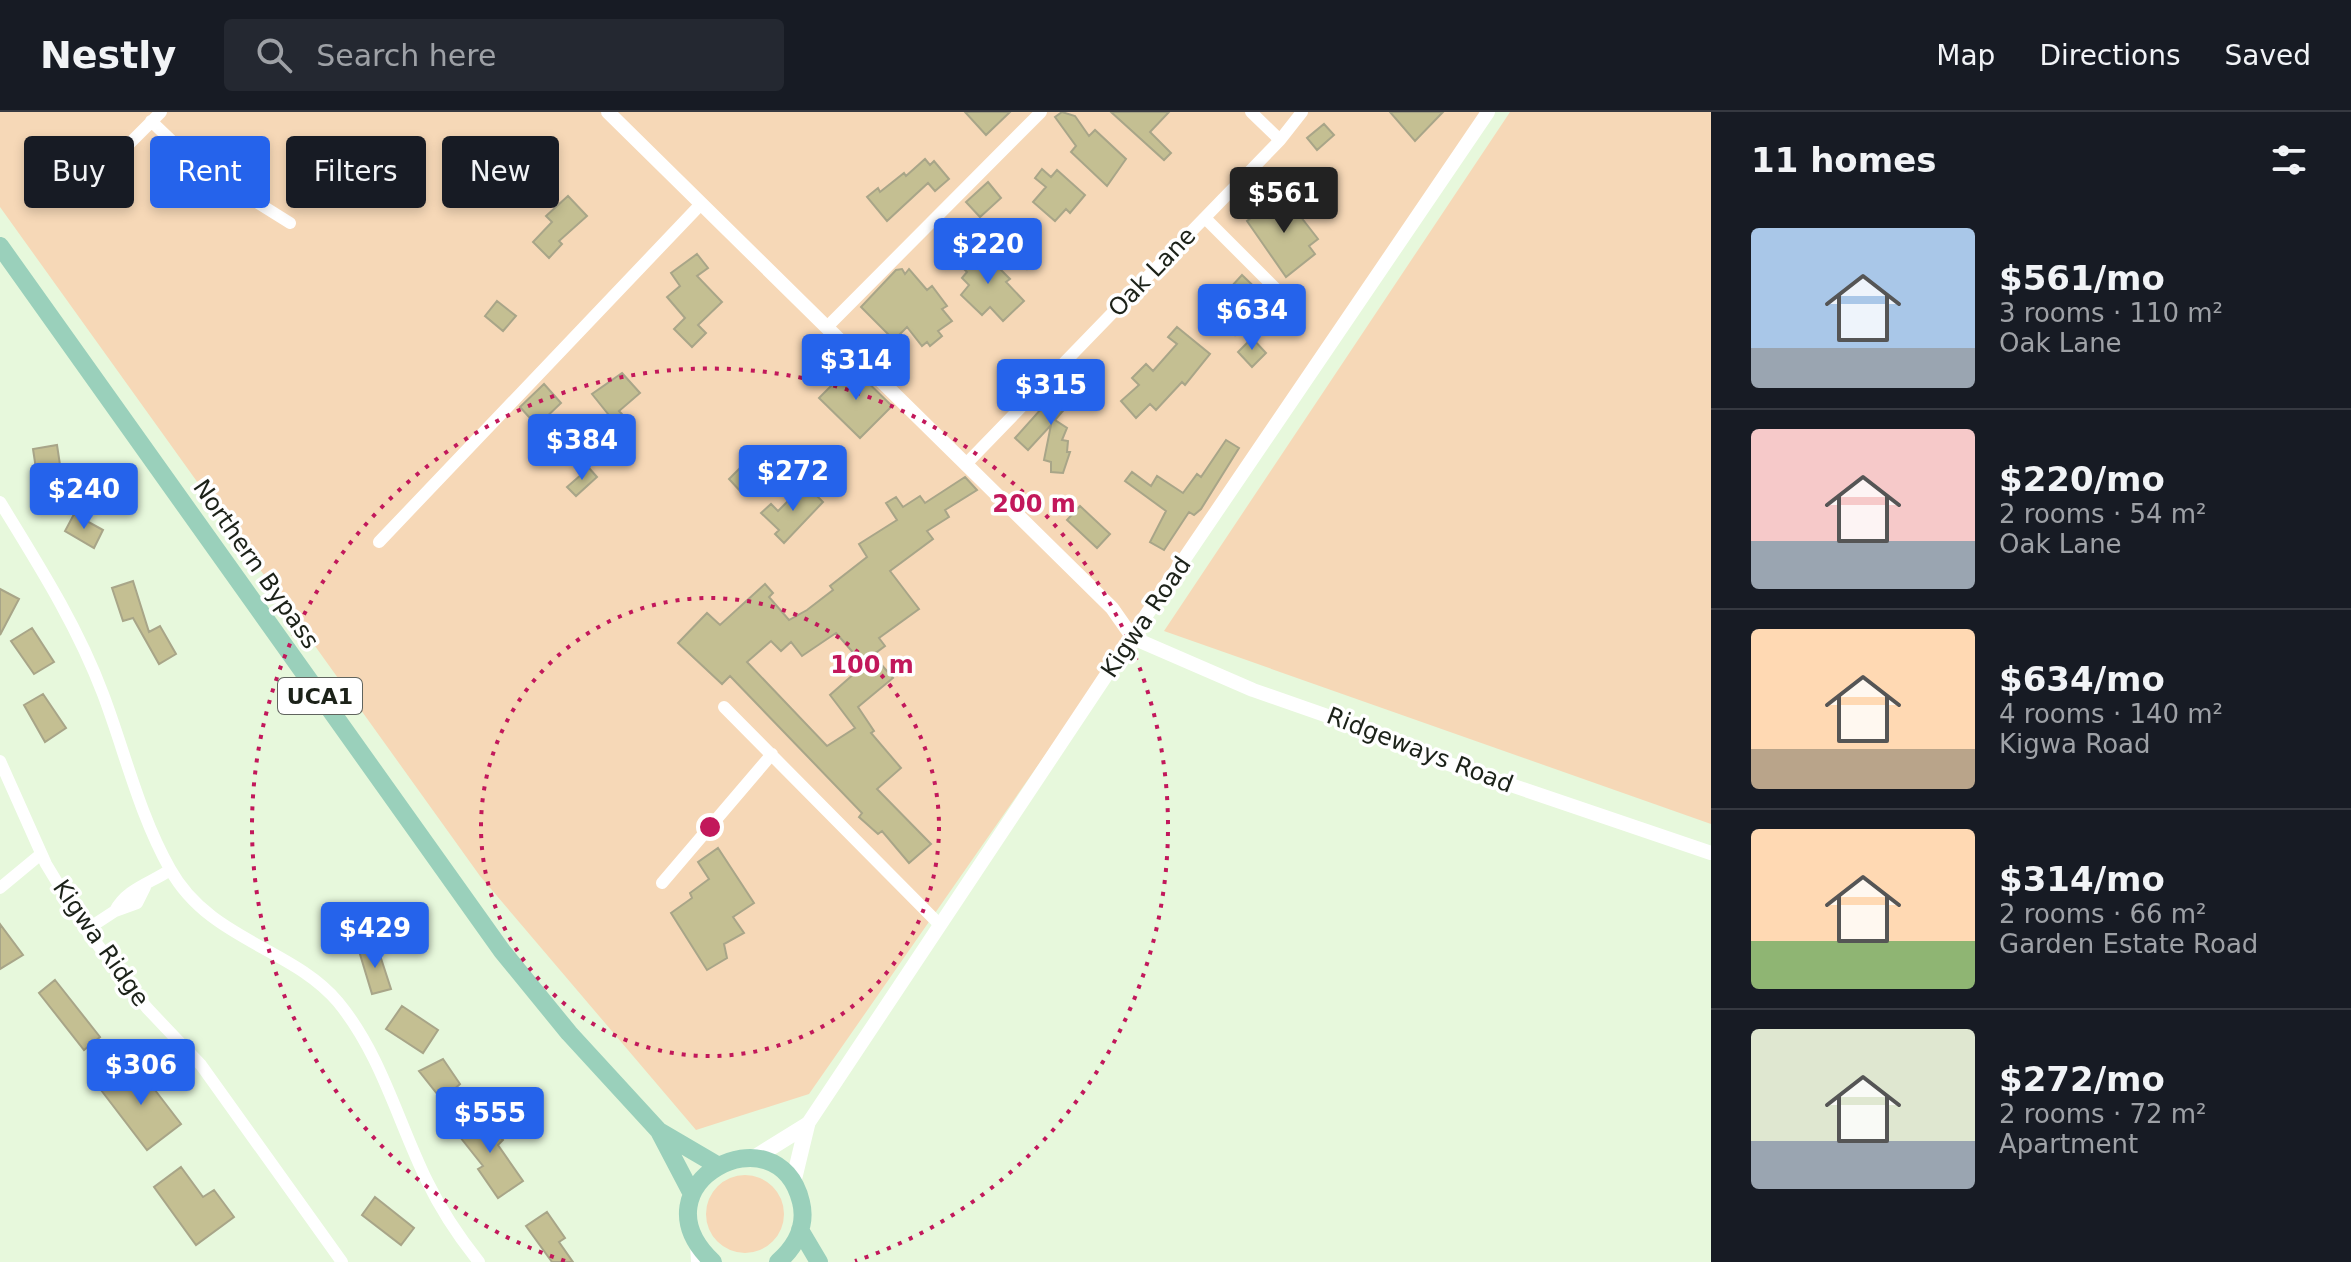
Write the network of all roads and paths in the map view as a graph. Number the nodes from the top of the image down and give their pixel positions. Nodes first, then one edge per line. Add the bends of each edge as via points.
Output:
1 (608, 112) edge
2 (1041, 112) edge
3 (1251, 112) edge
4 (1302, 112) edge
5 (1488, 112) edge
6 (156, 117) edge
7 (134, 139) edge
8 (1280, 140) junction
9 (701, 204) junction
10 (1205, 218) junction
11 (290, 223) dead end
12 (0, 246) edge
13 (1291, 304) dead end
14 (827, 327) junction
15 (966, 464) junction
16 (0, 502) edge
17 (379, 542) dead end
18 (1133, 638) junction
19 (724, 707) dead end
20 (772, 754) junction
21 (0, 761) edge
22 (1711, 853) edge
23 (41, 854) junction
24 (170, 870) junction
25 (662, 883) dead end
26 (0, 888) edge
27 (940, 925) junction
28 (86, 930) junction
29 (807, 1125) junction
30 (659, 1131) junction
31 (754, 1158) junction
32 (717, 1165) junction
33 (793, 1183) junction
34 (692, 1194) junction
35 (800, 1230) junction
36 (696, 1253) edge
37 (342, 1262) edge
38 (479, 1262) edge
39 (713, 1262) edge
40 (778, 1262) edge
41 (819, 1262) edge

1 - 9 street
2 - 14 street
3 - 8 street
4 - 8 street, Oak Lane
5 - 18 street, Kigwa Road
6 - 7 street
6 - 11 street via 197,165
8 - 10 street, Oak Lane
9 - 14 street
9 - 17 street
10 - 13 street
10 - 15 street, Oak Lane
12 - 30 main road, Northern Bypass / UCA1 via 502,951
14 - 15 street
15 - 18 street via 1112,608
16 - 24 street via 81,640
18 - 22 street, Ridgeways Road via 1446,763
18 - 27 street, Kigwa Road
19 - 20 street
20 - 25 street
20 - 27 street
21 - 23 street, Kigwa Ridge
23 - 26 street
23 - 28 street, Kigwa Ridge
24 - 28 street via 145,887 137,903
24 - 38 street via 222,925 306,974 337,1000 364,1042 426,1180
27 - 29 street, Kigwa Road
28 - 37 street, Kigwa Ridge via 147,1008 201,1065
29 - 31 main road
29 - 33 main road
30 - 32 main road, UCA1
30 - 34 main road, UCA1
31 - 32 main road
31 - 33 main road
32 - 34 main road
33 - 35 main road via 802,1206
34 - 36 main road via 689,1222
35 - 40 main road
35 - 41 main road
36 - 39 main road

